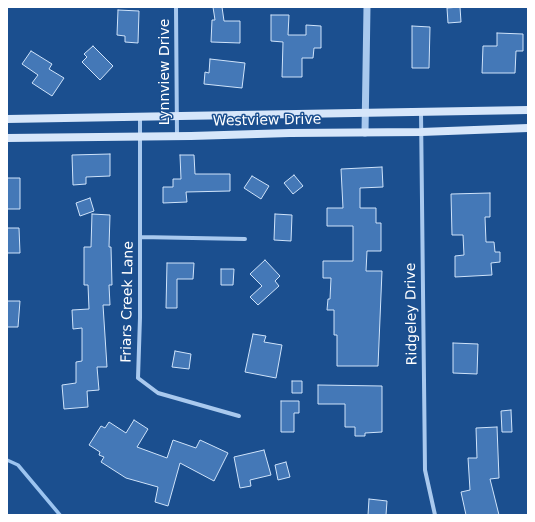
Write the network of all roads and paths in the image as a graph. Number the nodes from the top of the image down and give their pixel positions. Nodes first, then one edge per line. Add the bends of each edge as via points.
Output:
1 (176, 7) edge
2 (367, 7) edge
3 (528, 110) edge
4 (421, 112) junction
5 (366, 114) junction
6 (176, 116) junction
7 (140, 117) junction
8 (7, 119) edge
9 (528, 128) edge
10 (421, 132) junction
11 (365, 133) junction
12 (140, 136) junction
13 (177, 136) junction
14 (7, 138) edge
15 (140, 236) junction
16 (245, 239) dead end
17 (238, 416) dead end
18 (435, 515) edge

1 - 6 street, Lynnview Drive
2 - 5 street
3 - 4 main road, Westview Drive
4 - 5 main road, Westview Drive
4 - 10 street, Ridgeley Drive
5 - 6 main road, Westview Drive
5 - 11 street
6 - 7 main road, Westview Drive
6 - 13 street, Lynnview Drive
7 - 8 main road, Westview Drive
7 - 12 street, Friars Creek Lane
9 - 10 main road, Westview Drive
10 - 11 main road, Westview Drive
10 - 18 street, Ridgeley Drive via 424,470
11 - 13 main road, Westview Drive
12 - 13 main road, Westview Drive
12 - 14 main road, Westview Drive
12 - 15 street, Friars Creek Lane
15 - 16 street
15 - 17 street, Friars Creek Lane via 138,378 158,393

